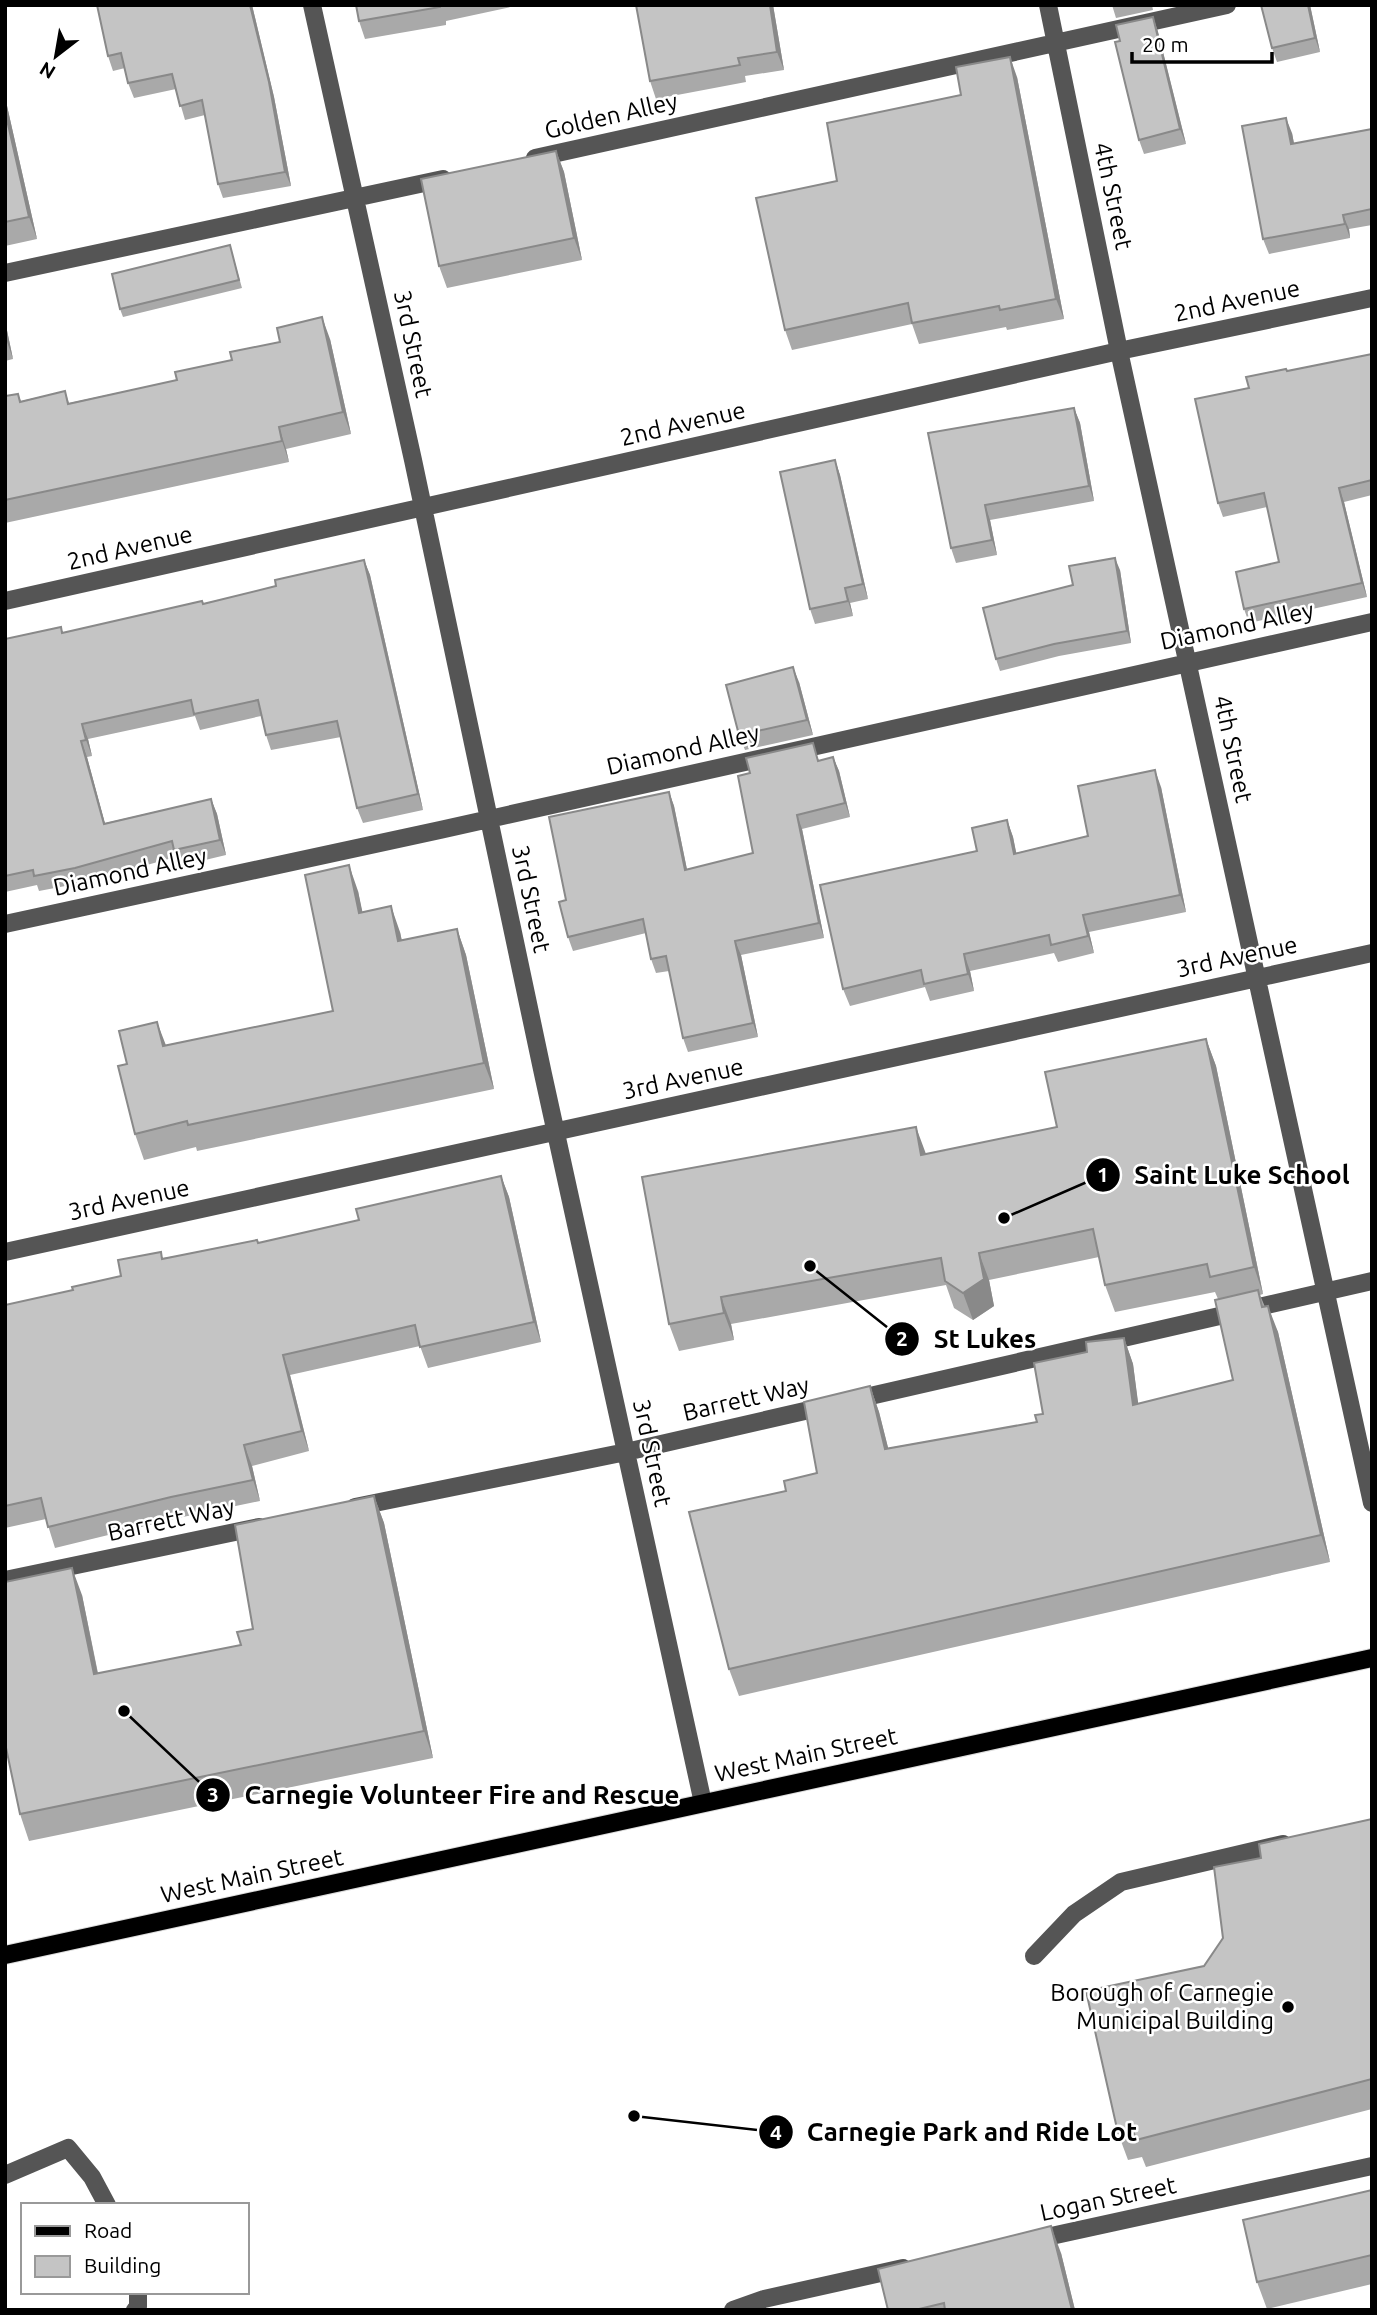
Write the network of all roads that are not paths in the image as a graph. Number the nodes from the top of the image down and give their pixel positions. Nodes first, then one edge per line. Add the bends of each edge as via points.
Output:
1 (312, 5) edge
2 (1048, 5) edge
3 (1227, 5) edge
4 (1056, 42) junction
5 (512, 164) edge
6 (457, 176) edge
7 (356, 199) junction
8 (5, 273) edge
9 (1372, 298) edge
10 (1119, 351) junction
11 (423, 508) junction
12 (5, 601) edge
13 (1372, 622) edge
14 (1189, 662) junction
15 (489, 819) junction
16 (5, 924) edge
17 (1372, 953) edge
18 (1257, 978) junction
19 (556, 1132) junction
20 (5, 1252) edge
21 (1372, 1281) edge
22 (1326, 1291) junction
23 (626, 1452) junction
24 (1372, 1503) edge
25 (342, 1510) edge
26 (275, 1524) edge
27 (5, 1580) edge
28 (1372, 1658) edge
29 (703, 1803) junction
30 (1306, 1839) edge
31 (5, 1955) edge
32 (1034, 1956) dead end
33 (1372, 2166) edge
34 (5, 2175) edge
35 (106, 2203) edge
36 (1021, 2243) edge
37 (926, 2263) edge
38 (138, 2294) edge
39 (135, 2310) edge
40 (733, 2310) edge

1 - 7 street, 3rd Street
2 - 4 street, 4th Street
3 - 4 street, Golden Alley
4 - 5 street, Golden Alley
4 - 10 street, 4th Street
6 - 7 street
7 - 8 street
7 - 11 street, 3rd Street
9 - 10 street, 2nd Avenue
10 - 11 street, 2nd Avenue
10 - 14 street, 4th Street
11 - 12 street, 2nd Avenue
11 - 15 street, 3rd Street
13 - 14 street, Diamond Alley
14 - 15 street, Diamond Alley
14 - 18 street, 4th Street
15 - 16 street, Diamond Alley
15 - 19 street, 3rd Street
17 - 18 street, 3rd Avenue
18 - 19 street, 3rd Avenue
18 - 22 street, 4th Street
19 - 20 street, 3rd Avenue
19 - 23 street, 3rd Street
21 - 22 street, Barrett Way
22 - 23 street, Barrett Way
22 - 24 street, 4th Street
23 - 25 street, Barrett Way
23 - 29 street, 3rd Street
26 - 27 street, Barrett Way
28 - 29 main road, West Main Street
29 - 31 main road, West Main Street
30 - 32 street via 1121,1882 1074,1914
33 - 36 street, Logan Street
34 - 35 street via 68,2148
37 - 40 street
38 - 39 street

